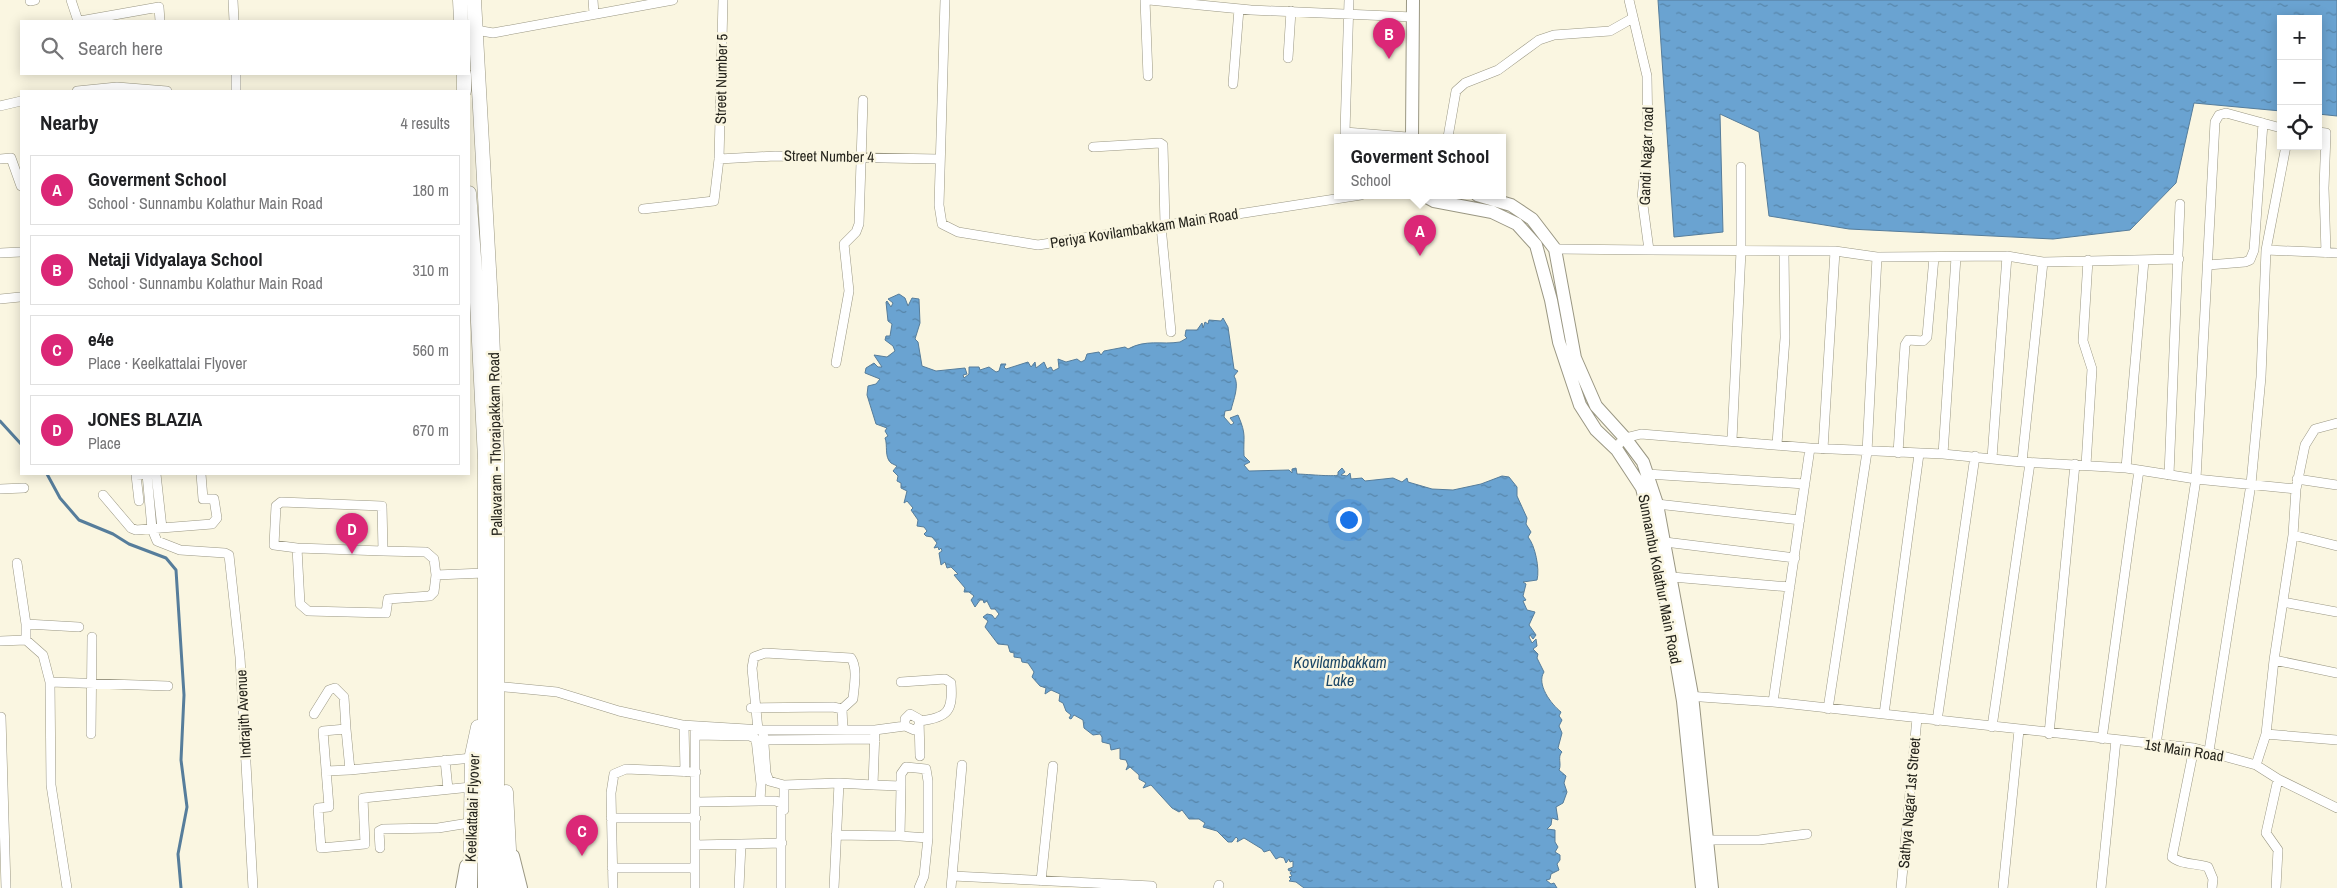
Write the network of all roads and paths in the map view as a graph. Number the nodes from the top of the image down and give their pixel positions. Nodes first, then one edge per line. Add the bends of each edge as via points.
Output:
1 (71, 0) edge
2 (234, 0) edge
3 (593, 0) edge
4 (672, 0) edge
5 (723, 0) edge
6 (946, 0) edge
7 (1146, 0) edge
8 (1149, 0) edge
9 (1350, 0) edge
10 (1413, 0) edge
11 (1629, 0) edge
12 (1238, 8) junction
13 (466, 9) edge
14 (1291, 11) junction
15 (594, 14) junction
16 (1350, 14) junction
17 (1412, 17) junction
18 (1633, 18) junction
19 (79, 20) edge
20 (85, 20) edge
21 (160, 20) edge
22 (234, 20) edge
23 (476, 30) junction
24 (1288, 58) dead end
25 (236, 75) edge
26 (464, 75) edge
27 (1148, 76) dead end
28 (1233, 84) dead end
29 (87, 90) edge
30 (154, 90) edge
31 (236, 90) edge
32 (464, 90) edge
33 (863, 100) dead end
34 (20, 101) edge
35 (0, 106) edge
36 (2263, 123) junction
37 (2277, 127) edge
38 (2322, 132) edge
39 (1370, 134) edge
40 (1412, 134) edge
41 (1449, 134) edge
42 (2337, 134) edge
43 (1093, 147) dead end
44 (2285, 150) edge
45 (862, 157) junction
46 (719, 158) junction
47 (0, 159) edge
48 (939, 159) junction
49 (1741, 167) dead end
50 (20, 183) edge
51 (1335, 199) edge
52 (1430, 199) edge
53 (1491, 199) edge
54 (2180, 204) dead end
55 (470, 206) edge
56 (643, 209) dead end
57 (1163, 225) junction
58 (1554, 249) junction
59 (1649, 250) junction
60 (1742, 250) junction
61 (2266, 250) junction
62 (1784, 251) junction
63 (1835, 251) junction
64 (20, 252) edge
65 (0, 253) edge
66 (2326, 253) junction
67 (2337, 253) edge
68 (2007, 256) junction
69 (1877, 257) junction
70 (1934, 257) junction
71 (1956, 257) junction
72 (2179, 259) junction
73 (2088, 260) junction
74 (2144, 260) junction
75 (2043, 262) junction
76 (2208, 265) junction
77 (20, 297) edge
78 (0, 299) edge
79 (1171, 332) dead end
80 (836, 363) dead end
81 (2337, 423) edge
82 (1625, 438) junction
83 (1732, 440) junction
84 (1777, 444) junction
85 (1615, 448) junction
86 (1810, 448) junction
87 (1822, 449) junction
88 (1867, 452) junction
89 (1898, 453) junction
90 (1919, 454) junction
91 (1943, 454) junction
92 (1975, 456) junction
93 (1992, 458) junction
94 (2026, 463) junction
95 (2075, 464) junction
96 (2086, 465) junction
97 (2126, 468) junction
98 (2140, 470) junction
99 (1647, 474) junction
100 (136, 475) edge
101 (147, 475) edge
102 (156, 475) edge
103 (201, 475) edge
104 (2169, 475) junction
105 (2196, 479) junction
106 (1805, 484) junction
107 (2251, 484) junction
108 (2296, 484) junction
109 (2337, 485) edge
110 (24, 488) dead end
111 (0, 489) edge
112 (103, 495) dead end
113 (139, 501) dead end
114 (1657, 504) junction
115 (1800, 520) junction
116 (157, 529) junction
117 (2293, 535) junction
118 (1666, 542) junction
119 (2337, 546) edge
120 (298, 548) junction
121 (383, 552) junction
122 (1795, 558) junction
123 (17, 563) dead end
124 (484, 573) junction
125 (436, 575) junction
126 (1672, 576) junction
127 (1790, 588) junction
128 (2283, 602) junction
129 (2337, 612) edge
130 (26, 624) junction
131 (80, 627) dead end
132 (92, 637) dead end
133 (26, 640) junction
134 (0, 641) edge
135 (2274, 660) junction
136 (2337, 672) edge
137 (50, 682) junction
138 (901, 682) dead end
139 (92, 683) junction
140 (168, 686) dead end
141 (488, 690) junction
142 (1687, 696) junction
143 (1773, 702) junction
144 (754, 708) junction
145 (842, 709) junction
146 (1828, 709) junction
147 (314, 714) dead end
148 (498, 714) junction
149 (1884, 714) junction
150 (1, 717) edge
151 (1917, 718) junction
152 (1937, 721) junction
153 (919, 724) junction
154 (684, 725) junction
155 (905, 726) junction
156 (1992, 727) junction
157 (346, 728) junction
158 (695, 730) junction
159 (760, 730) junction
160 (843, 730) junction
161 (2019, 730) junction
162 (92, 734) dead end
163 (2050, 734) junction
164 (2266, 734) junction
165 (875, 735) junction
166 (2102, 739) junction
167 (763, 740) junction
168 (2116, 740) junction
169 (2337, 740) edge
170 (2156, 744) junction
171 (2194, 748) junction
172 (2209, 751) junction
173 (920, 756) dead end
174 (472, 758) junction
175 (445, 760) junction
176 (962, 765) dead end
177 (2256, 765) junction
178 (1053, 766) dead end
179 (350, 770) junction
180 (326, 772) junction
181 (685, 772) junction
182 (696, 772) junction
183 (2278, 779) junction
184 (839, 783) junction
185 (2, 784) edge
186 (784, 785) junction
187 (873, 785) junction
188 (901, 786) junction
189 (471, 787) junction
190 (1697, 788) junction
191 (448, 789) junction
192 (760, 801) junction
193 (696, 802) junction
194 (2337, 808) edge
195 (611, 818) junction
196 (696, 818) junction
197 (469, 823) junction
198 (1807, 834) dead end
199 (836, 835) junction
200 (508, 836) junction
201 (900, 836) junction
202 (928, 838) junction
203 (1708, 840) junction
204 (2, 841) edge
205 (782, 843) junction
206 (470, 844) junction
207 (740, 844) junction
208 (695, 845) junction
209 (380, 848) dead end
210 (612, 868) junction
211 (695, 868) junction
212 (953, 876) junction
213 (1041, 881) junction
214 (1094, 886) edge
215 (1152, 886) dead end
216 (6, 888) edge
217 (67, 888) edge
218 (252, 888) edge
219 (462, 888) edge
220 (470, 888) edge
221 (485, 888) edge
222 (497, 888) edge
223 (511, 888) edge
224 (521, 888) edge
225 (613, 888) edge
226 (696, 888) edge
227 (738, 888) edge
228 (783, 888) edge
229 (834, 888) edge
230 (919, 888) edge
231 (952, 888) edge
232 (1702, 888) edge
233 (1712, 888) edge
234 (1900, 888) edge
235 (2002, 888) edge
236 (2101, 888) edge
237 (2212, 888) edge
238 (2276, 888) edge

1 - 19 street
2 - 22 street
3 - 15 street
4 - 15 street
5 - 46 street, Street Number 5
6 - 48 street, Periya Kovilambakkam Main Road
7 - 27 street
8 - 12 street
9 - 16 street
10 - 17 street
11 - 18 street, Gandi Nagar road
12 - 14 street
12 - 28 street
13 - 23 main road, Pallavaram - Thoraipakkam Road
14 - 16 street
14 - 24 street
15 - 23 street via 493,32
16 - 17 street
16 - 39 street via 1346,132
17 - 40 street
18 - 41 street via 1610,31 1554,34 1538,40 1498,70 1465,83 1456,91
18 - 59 street, Gandi Nagar road via 1647,76 1648,138 1642,198
20 - 21 street via 159,7
23 - 141 main road, Pallavaram - Thoraipakkam Road via 497,454
25 - 31 street
26 - 32 main road
29 - 30 street via 117,87
33 - 45 street
34 - 35 street
36 - 37 street
36 - 76 street via 2254,250 2250,260 2245,262
36 - 76 street via 2226,113 2215,122
38 - 42 street
38 - 66 street
43 - 57 street via 1163,145
44 - 61 street
45 - 46 street, Street Number 4
45 - 48 street, Street Number 4
45 - 80 street via 859,224 844,244 848,291
46 - 56 street, Street Number 5 via 714,201
47 - 50 street via 11,158
48 - 57 street, Periya Kovilambakkam Main Road via 942,224 958,232 1038,245
49 - 60 street
51 - 57 street, Periya Kovilambakkam Main Road
52 - 85 street, Sunnambu Kolathur Main Road via 1492,212 1517,224 1536,245 1559,342 1580,405 1596,430
53 - 58 street, Sunnambu Kolathur Main Road via 1511,205 1532,219
54 - 72 street
55 - 124 main road, Pallavaram - Thoraipakkam Road via 485,460
57 - 79 street
58 - 59 street
58 - 82 street, Sunnambu Kolathur Main Road via 1575,358 1596,406
59 - 60 street
60 - 62 street
60 - 83 street
61 - 66 street
61 - 107 street via 2261,378
62 - 63 street
62 - 84 street via 1785,338
63 - 69 street
63 - 87 street
64 - 65 street
66 - 67 street
68 - 71 street
68 - 75 street
68 - 93 street
69 - 70 street
69 - 88 street
70 - 71 street
70 - 89 street via 1927,337 1923,341 1908,340 1905,345
71 - 91 street
72 - 74 street
72 - 104 street
73 - 74 street
73 - 75 street
73 - 96 street via 2083,341 2092,369
74 - 97 street
75 - 94 street
76 - 105 street
77 - 78 street
81 - 108 street via 2315,428 2305,445
82 - 83 street via 1642,434
82 - 85 street
82 - 99 street, Sunnambu Kolathur Main Road via 1643,462
83 - 84 street
84 - 86 street
85 - 142 street, Sunnambu Kolathur Main Road via 1642,488
86 - 87 street
86 - 106 street
87 - 88 street
88 - 89 street
88 - 146 street
89 - 90 street
90 - 91 street
90 - 149 street
91 - 92 street
92 - 93 street
92 - 152 street
93 - 94 street
94 - 95 street
94 - 156 street
95 - 96 street
95 - 163 street
96 - 97 street
97 - 98 street
98 - 104 street
98 - 166 street
99 - 106 street
99 - 114 street, Sunnambu Kolathur Main Road
100 - 113 street
101 - 116 street
102 - 116 street
103 - 116 street via 203,499 216,502 216,522
104 - 105 street
105 - 107 street
105 - 170 street
106 - 115 street
107 - 108 street
107 - 172 street
108 - 109 street
108 - 117 street
110 - 111 street
112 - 116 street via 131,528
114 - 115 street
114 - 118 street, Sunnambu Kolathur Main Road
115 - 122 street
116 - 218 street, Indrajith Avenue via 157,541 167,547 229,555 236,609
117 - 119 street
117 - 128 street
118 - 122 street
118 - 126 street, Sunnambu Kolathur Main Road
120 - 121 street
120 - 121 street via 274,545 274,513 281,502 382,506
120 - 125 street via 300,604 308,611 386,613 388,599 430,596 434,592
121 - 125 street via 426,552 434,558
122 - 127 street
123 - 130 street
124 - 125 street
124 - 141 main road, Pallavaram - Thoraipakkam Road
126 - 127 street
126 - 142 street, Sunnambu Kolathur Main Road
127 - 143 street
128 - 129 street
128 - 135 street
130 - 131 street
130 - 133 street
132 - 139 street
133 - 134 street
133 - 137 street via 43,655
135 - 136 street
135 - 164 street
137 - 139 street
137 - 217 street via 51,785
138 - 153 street via 945,679 951,683 952,704 947,711
139 - 140 street
139 - 162 street
141 - 148 main road, Pallavaram - Thoraipakkam Road
141 - 154 street via 557,692 619,711
141 - 174 main road, Keelkattalai Flyover
141 - 221 main road, Pallavaram - Thoraipakkam Road
142 - 143 street, 1st Main Road
142 - 190 street, Sunnambu Kolathur Main Road
143 - 146 street, 1st Main Road
144 - 145 street
144 - 145 street via 754,657 765,653 851,658 853,699
144 - 159 street
145 - 160 street
146 - 149 street, 1st Main Road
147 - 157 street via 329,690 334,688 344,697
148 - 200 main road, Keelkattalai Flyover
148 - 222 main road, Pallavaram - Thoraipakkam Road
149 - 151 street, 1st Main Road
150 - 185 street
151 - 152 street, 1st Main Road
151 - 234 street, Sathya Nagar 1st Street
152 - 156 street, 1st Main Road
153 - 155 street via 911,730
153 - 155 street via 915,715 908,715 904,719
153 - 173 street
154 - 158 street
154 - 181 street
155 - 165 street
156 - 161 street, 1st Main Road
157 - 179 street
157 - 180 street via 323,731
158 - 159 street
158 - 182 street
158 - 192 street via 756,739
159 - 160 street
159 - 167 street
160 - 165 street
161 - 163 street, 1st Main Road
161 - 235 street
163 - 166 street, 1st Main Road
164 - 169 street
164 - 177 street
165 - 167 street
165 - 187 street
166 - 168 street, 1st Main Road
167 - 186 street via 769,781
168 - 170 street, 1st Main Road
168 - 236 street
170 - 171 street, 1st Main Road
171 - 172 street, 1st Main Road
171 - 237 street via 2172,857 2177,862 2208,867
172 - 177 street, 1st Main Road
174 - 175 street
174 - 189 main road, Keelkattalai Flyover
175 - 179 street
175 - 191 street
176 - 212 street
177 - 183 street, 1st Main Road
178 - 213 street
179 - 180 street
180 - 191 street via 329,807 318,808 321,848 365,844 363,798
181 - 182 street
181 - 195 street via 626,769 614,774
182 - 193 street
183 - 194 street, 1st Main Road
183 - 238 street via 2266,833 2278,850
184 - 186 street
184 - 187 street
184 - 199 street
185 - 204 street
186 - 228 street
187 - 188 street
188 - 201 street
188 - 202 street via 901,774 906,766 926,769
189 - 191 street
189 - 197 main road, Keelkattalai Flyover
190 - 203 street, Sunnambu Kolathur Main Road
190 - 232 street, Sunnambu Kolathur Main Road
192 - 193 street
192 - 205 street via 781,804
193 - 196 street
195 - 196 street
195 - 210 street
196 - 208 street
197 - 206 main road, Keelkattalai Flyover
197 - 209 street via 438,828 383,829 378,835
198 - 203 street via 1759,840
199 - 201 street
199 - 229 street
200 - 223 main road, Keelkattalai Flyover
200 - 224 street
201 - 202 street
202 - 230 street via 924,876
203 - 233 street, Sunnambu Kolathur Main Road
204 - 216 street
205 - 207 street
205 - 228 street
206 - 219 street
206 - 220 main road, Keelkattalai Flyover
207 - 208 street
207 - 227 street
208 - 211 street
210 - 211 street
210 - 225 street
211 - 226 street
212 - 213 street
212 - 231 street
213 - 214 street
214 - 215 street

